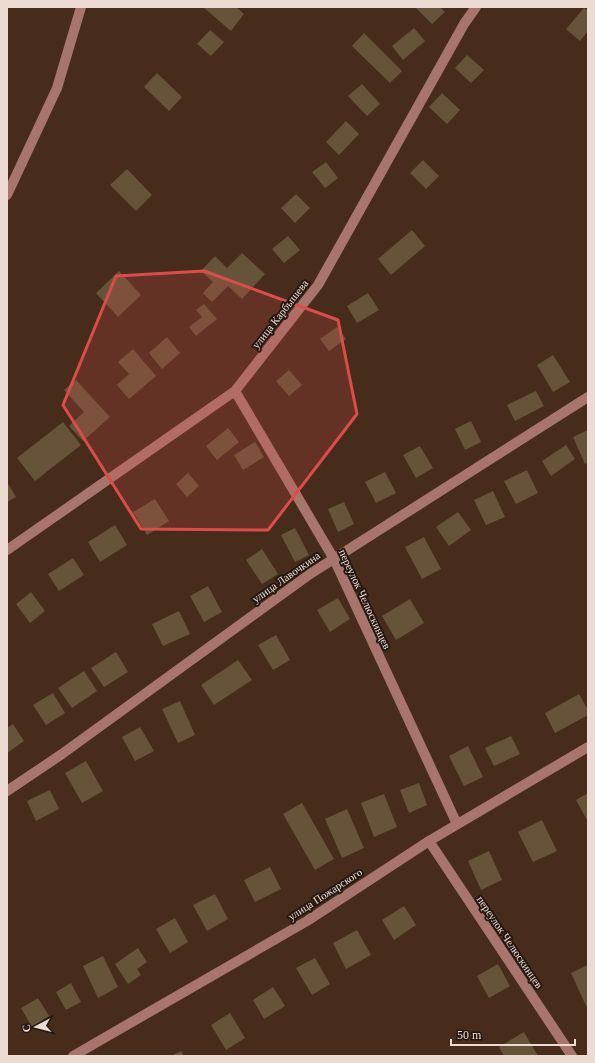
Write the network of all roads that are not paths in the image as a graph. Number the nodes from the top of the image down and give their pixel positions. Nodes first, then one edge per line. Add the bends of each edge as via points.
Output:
1 (81, 7) edge
2 (476, 7) edge
3 (7, 195) edge
4 (235, 391) junction
5 (588, 398) edge
6 (7, 550) edge
7 (334, 559) junction
8 (588, 747) edge
9 (7, 791) edge
10 (457, 824) junction
11 (429, 840) junction
12 (73, 1056) edge
13 (572, 1056) edge

1 - 3 street via 57,88
2 - 4 street, улица Карбышева via 464,24 318,285
4 - 6 street, улица Карбышева
4 - 7 street, переулок Челюскинцев
5 - 7 street, улица Лавочкина
7 - 9 street, улица Лавочкина
7 - 10 street, переулок Челюскинцев
8 - 10 street, улица Пожарского
10 - 11 street, улица Пожарского
11 - 12 street, улица Пожарского via 307,921
11 - 13 street, переулок Челюскинцев

